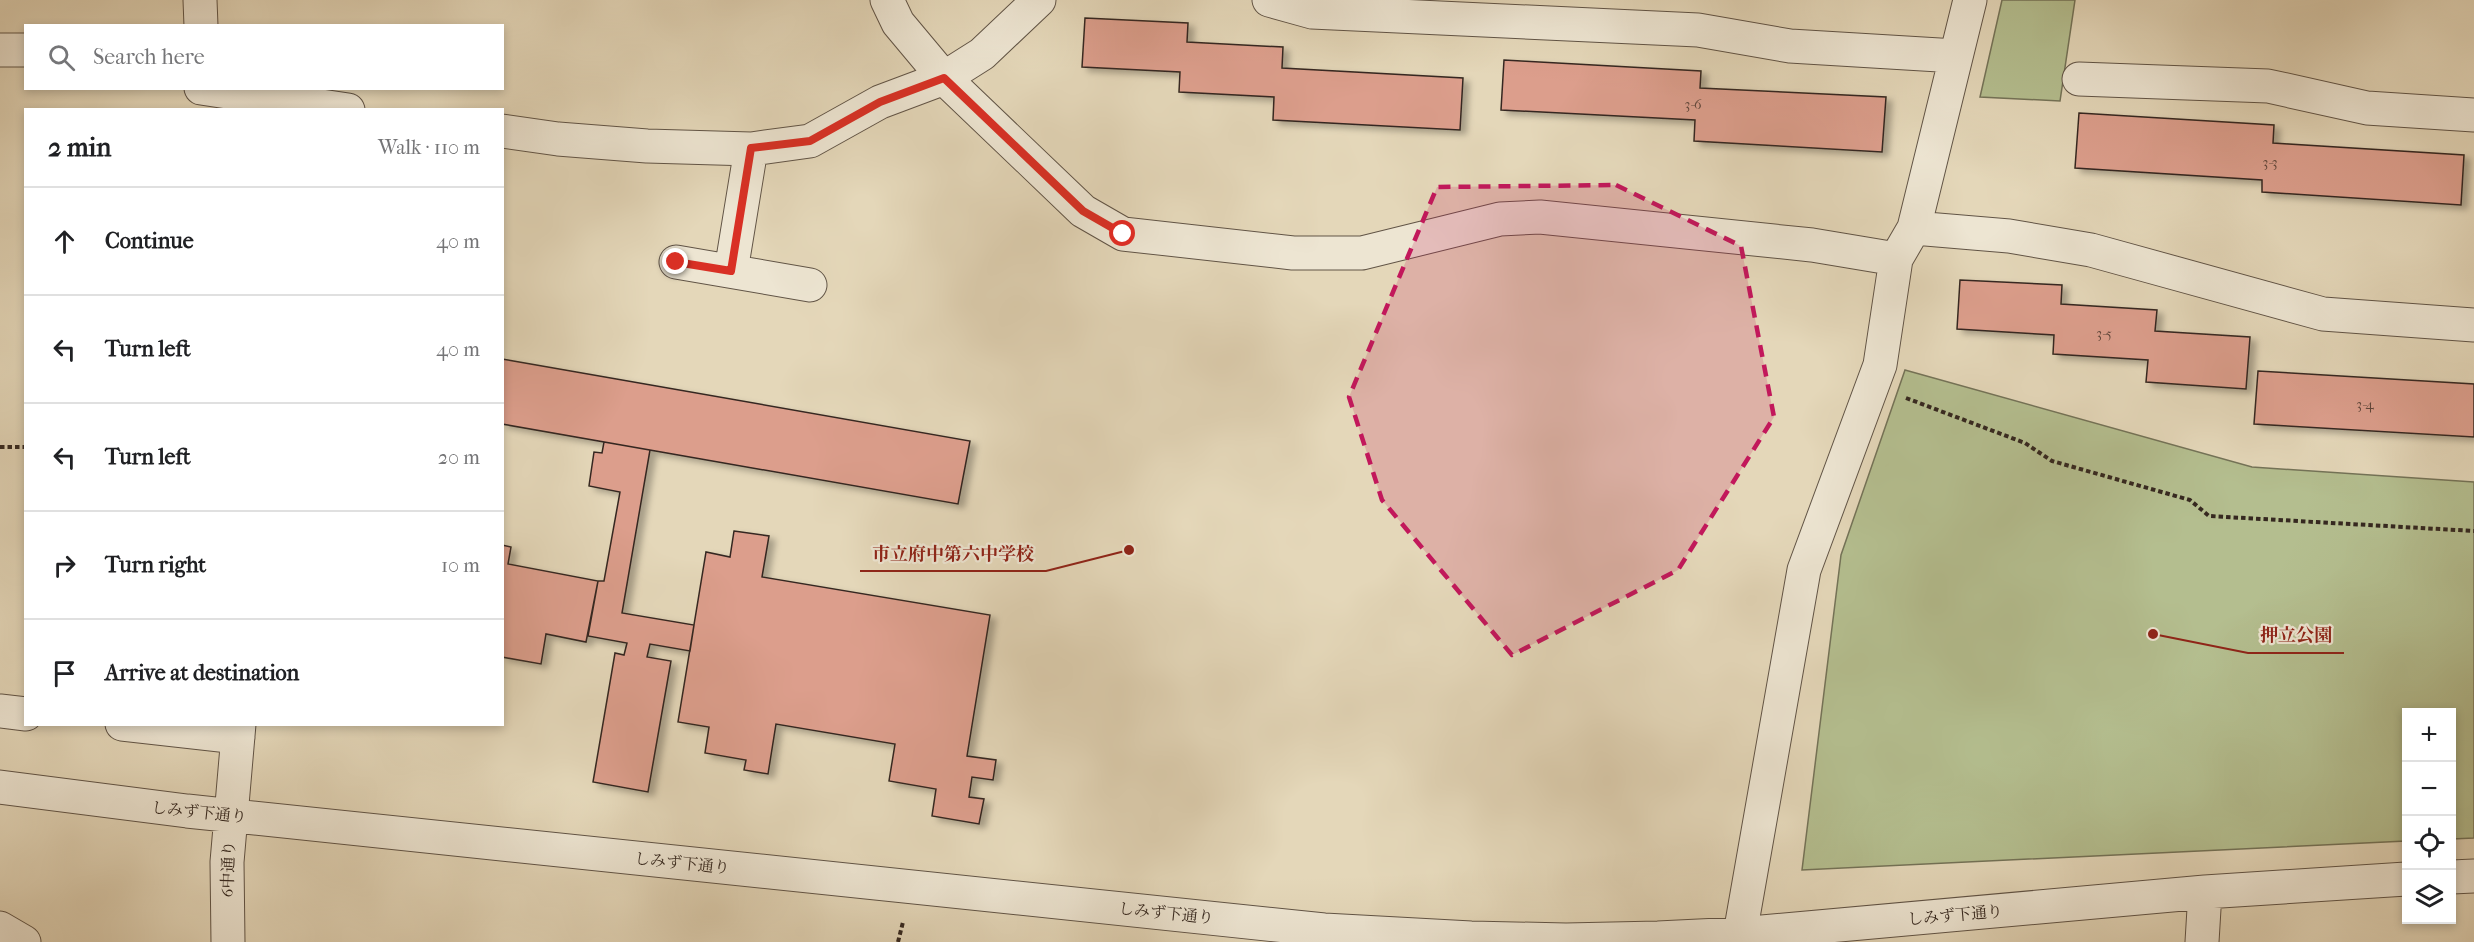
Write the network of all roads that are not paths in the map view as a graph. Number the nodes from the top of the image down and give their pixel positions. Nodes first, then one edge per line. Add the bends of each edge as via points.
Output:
1 (200, 0) edge
2 (887, 0) edge
3 (1039, 0) edge
4 (1269, 0) edge
5 (1970, 0) edge
6 (201, 24) edge
7 (0, 50) edge
8 (24, 50) edge
9 (1956, 56) junction
10 (944, 78) junction
11 (2079, 79) dead end
12 (203, 90) edge
13 (210, 90) edge
14 (204, 108) edge
15 (334, 108) edge
16 (2474, 115) edge
17 (504, 131) edge
18 (751, 148) junction
19 (1914, 228) junction
20 (1896, 259) junction
21 (676, 262) dead end
22 (731, 271) junction
23 (810, 285) dead end
24 (2474, 325) edge
25 (0, 711) edge
26 (24, 714) edge
27 (155, 726) edge
28 (239, 731) edge
29 (0, 787) edge
30 (231, 816) junction
31 (2474, 876) edge
32 (2456, 877) edge
33 (2402, 879) edge
34 (2205, 892) junction
35 (0, 928) edge
36 (1740, 934) junction
37 (1324, 936) edge
38 (24, 942) edge
39 (228, 942) edge
40 (2202, 942) edge

1 - 6 street
2 - 10 street via 898,23
3 - 10 street via 982,54
4 - 9 street via 1312,12 1698,30 1791,46
5 - 9 street
7 - 8 street
9 - 19 street
10 - 18 street via 880,102 810,141
10 - 20 street via 1083,211 1123,234 1293,253 1362,253 1500,219 1540,217 1812,245
11 - 16 street via 2268,86 2367,108
12 - 14 street
13 - 15 street
17 - 18 street via 647,146
18 - 22 street
19 - 20 street
19 - 24 street via 2008,236 2091,250 2323,314
20 - 36 street via 1880,365 1804,570
21 - 22 street
22 - 23 street
25 - 26 street
27 - 28 street
28 - 30 street, 6中通り
29 - 30 street, しみず下通り
30 - 37 street, しみず下通り
30 - 39 street, 6中通り
31 - 32 street
33 - 34 street, しみず下通り
34 - 36 street, しみず下通り
34 - 40 street
35 - 38 street
36 - 37 street, しみず下通り via 1566,940

